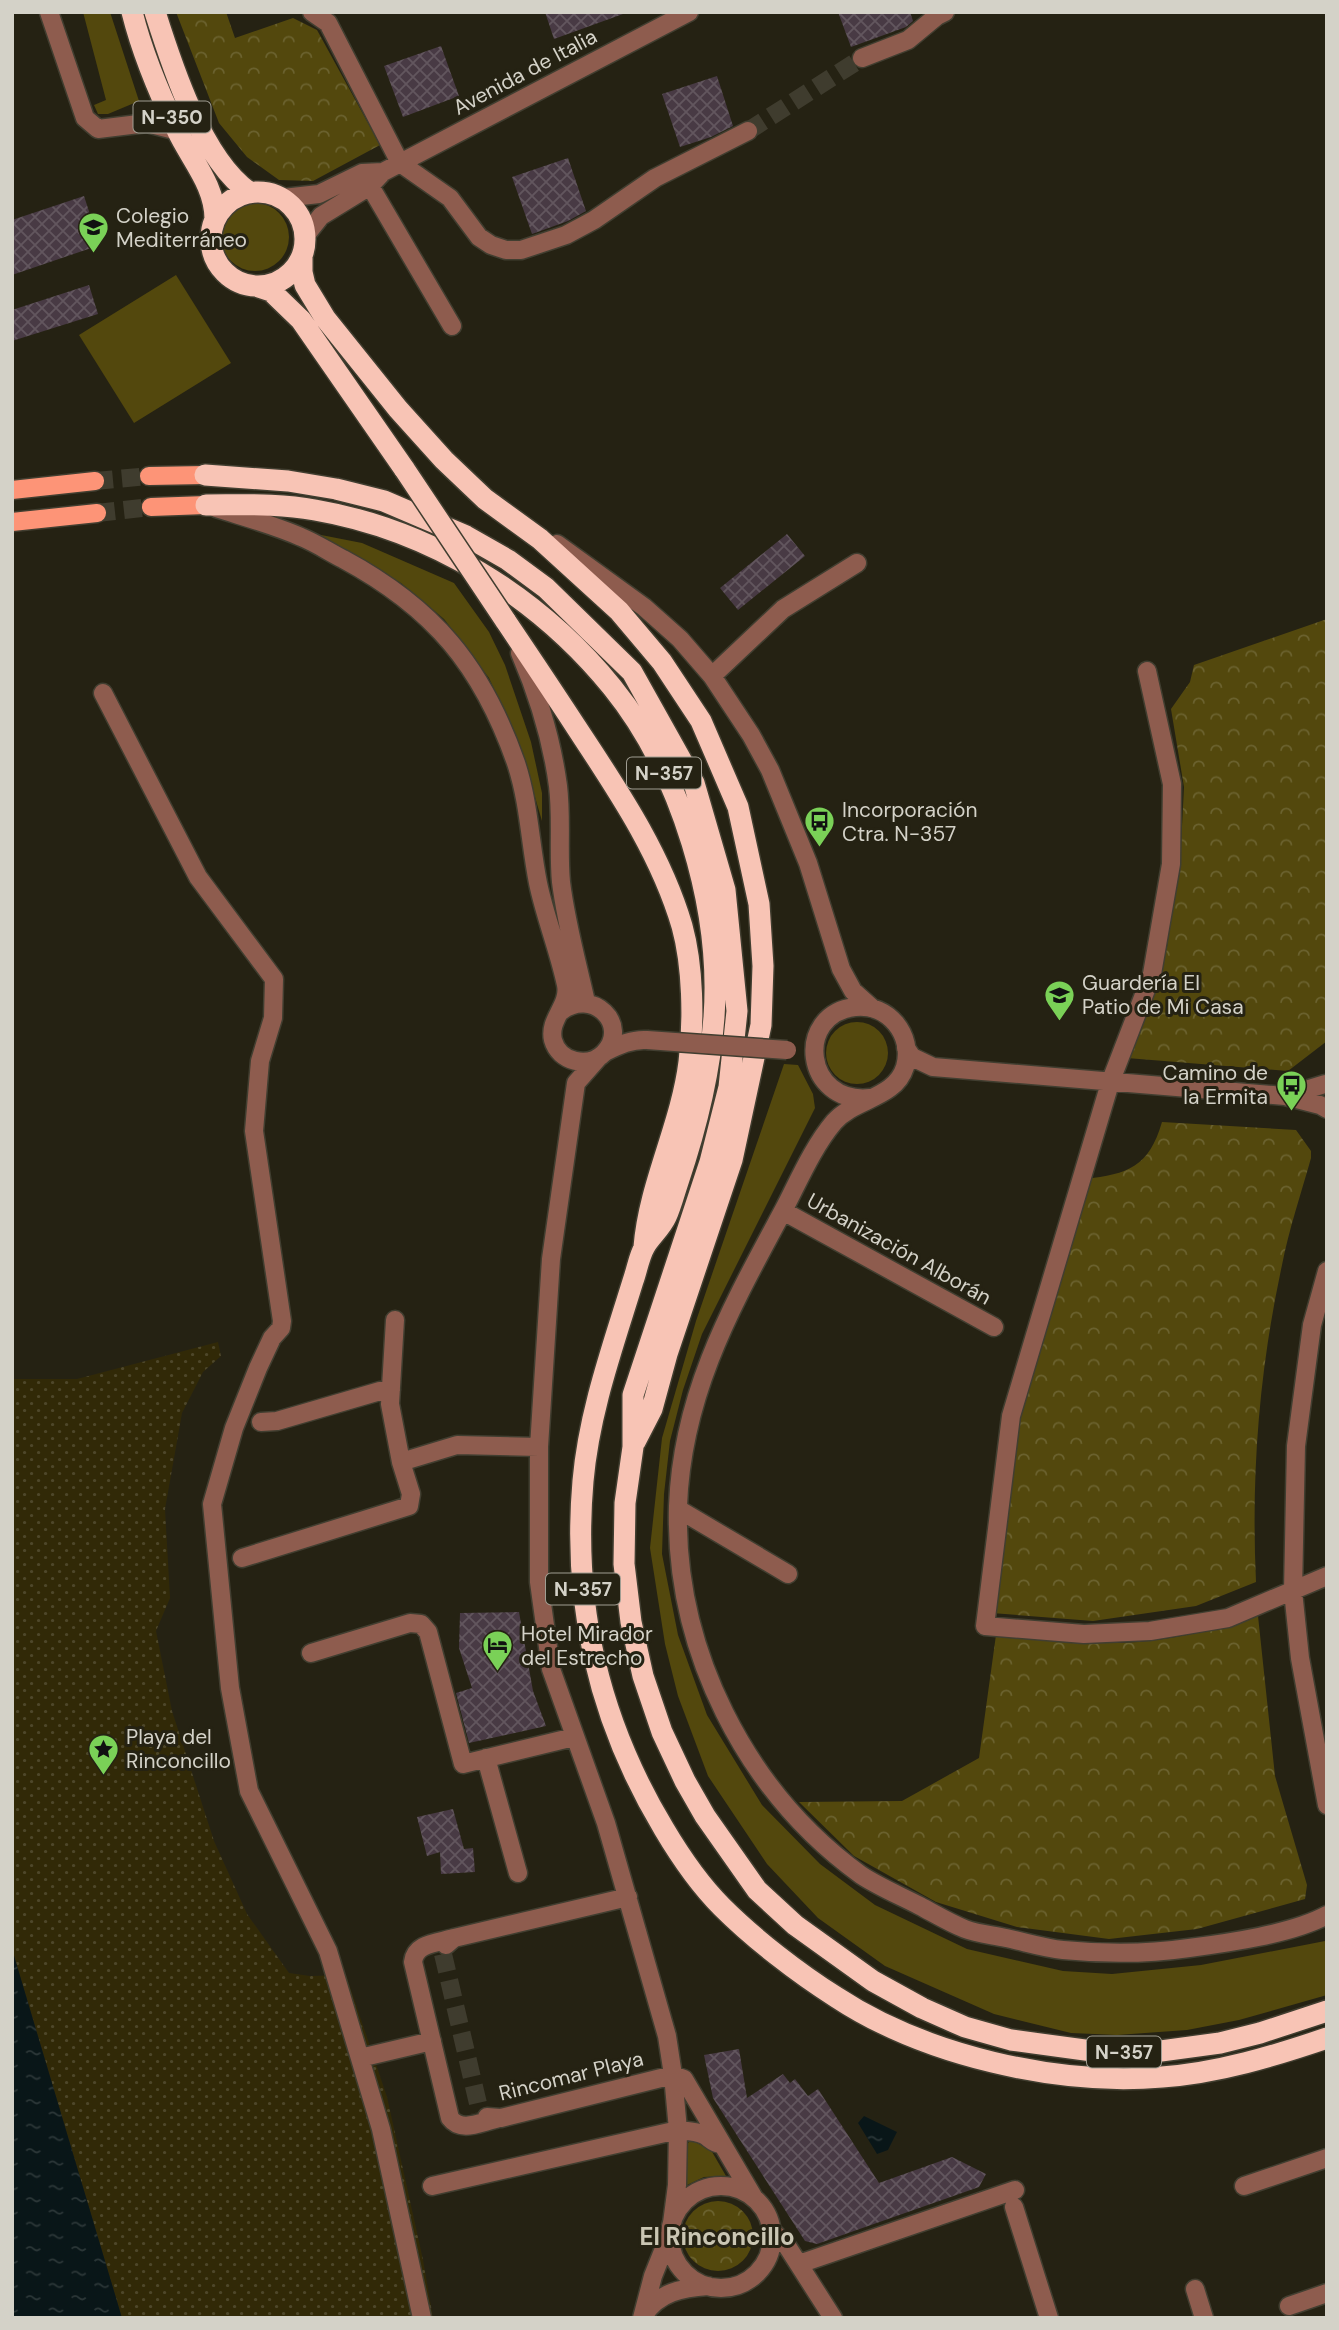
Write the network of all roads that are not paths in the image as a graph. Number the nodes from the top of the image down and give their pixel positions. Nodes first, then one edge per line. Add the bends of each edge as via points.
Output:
1 (49, 12) edge
2 (132, 12) edge
3 (155, 12) edge
4 (689, 12) edge
5 (945, 12) edge
6 (318, 13) edge
7 (862, 58) tunnel mouth
8 (178, 131) junction
9 (748, 131) tunnel mouth
10 (400, 163) junction
11 (376, 179) junction
12 (249, 192) junction
13 (282, 198) junction
14 (215, 219) junction
15 (306, 235) junction
16 (302, 258) junction
17 (256, 286) junction
18 (452, 326) dead end
19 (205, 475) joint
20 (149, 476) tunnel mouth
21 (95, 481) tunnel mouth
22 (12, 490) edge
23 (206, 505) junction
24 (151, 508) tunnel mouth
25 (97, 513) tunnel mouth
26 (12, 522) edge
27 (540, 539) junction
28 (856, 563) dead end
29 (505, 620) junction
30 (1146, 671) dead end
31 (712, 676) junction
32 (103, 693) dead end
33 (586, 1002) junction
34 (872, 1008) junction
35 (560, 1012) junction
36 (609, 1017) junction
37 (642, 1040) junction
38 (906, 1048) junction
39 (814, 1051) junction
40 (562, 1055) junction
41 (601, 1055) junction
42 (933, 1067) junction
43 (898, 1080) junction
44 (1326, 1081) edge
45 (576, 1083) junction
46 (1110, 1083) junction
47 (1285, 1096) junction
48 (870, 1098) junction
49 (1327, 1108) edge
50 (783, 1211) junction
51 (644, 1247) junction
52 (1327, 1271) edge
53 (395, 1320) dead end
54 (994, 1326) dead end
55 (391, 1390) junction
56 (261, 1422) dead end
57 (539, 1447) junction
58 (633, 1447) junction
59 (401, 1462) junction
60 (678, 1509) junction
61 (242, 1558) dead end
62 (788, 1574) dead end
63 (1327, 1576) edge
64 (1293, 1591) junction
65 (311, 1653) dead end
66 (574, 1737) junction
67 (486, 1758) junction
68 (1327, 1805) edge
69 (518, 1873) dead end
70 (628, 1897) junction
71 (1327, 1915) edge
72 (454, 1938) junction
73 (443, 1954) dead end
74 (1327, 2011) edge
75 (1327, 2038) edge
76 (432, 2041) junction
77 (360, 2058) junction
78 (673, 2075) junction
79 (678, 2130) junction
80 (721, 2144) junction
81 (1327, 2158) edge
82 (432, 2186) dead end
83 (1244, 2186) dead end
84 (755, 2199) junction
85 (671, 2231) junction
86 (772, 2231) junction
87 (799, 2264) junction
88 (709, 2286) junction
89 (1195, 2289) dead end
90 (1327, 2293) edge
91 (1289, 2306) dead end
92 (422, 2318) edge
93 (642, 2318) edge
94 (833, 2318) edge
95 (1049, 2318) edge
96 (1205, 2318) edge

1 - 8 street via 85,118 98,129 147,123
2 - 8 highway, N-350
3 - 12 highway, N-350 via 173,67 208,143 231,177
4 - 10 street, Avenida de Italia
5 - 7 street via 908,40
6 - 10 street via 328,23
8 - 14 highway, N-350 via 213,197
9 - 10 street via 655,178 566,235 521,250 506,250 479,237 450,198
10 - 11 street, Avenida de Italia
11 - 13 street, Avenida de Italia via 362,173 319,194
11 - 15 street, Avenida de Italia via 321,216
11 - 18 street
12 - 13 highway
12 - 14 highway via 228,202
13 - 15 highway via 299,214
14 - 17 highway, N-350 via 211,242 218,264 234,280
15 - 16 highway
16 - 17 highway via 288,276
16 - 27 highway via 305,285 325,318 398,409 485,499
17 - 29 highway, bridge via 271,291 301,320
19 - 20 main road
19 - 58 highway, N-357 via 288,481 384,501 466,536 508,560 546,588 632,672 694,783 725,890 737,1011 729,1087 710,1162 633,1395
21 - 22 main road
23 - 24 main road
23 - 35 street via 301,537 351,563 415,605 460,654 486,693 516,764 538,883 566,986
23 - 51 highway, N-357 via 313,509 394,531 463,561 543,617 613,688 647,739 693,844 706,895 715,1014 706,1081 687,1154 665,1221
25 - 26 main road
27 - 31 street via 558,545 644,607
27 - 58 highway via 619,611 662,662 701,721 738,807 759,904 761,1025 732,1160 652,1409
28 - 31 street via 783,609
29 - 33 street via 530,675 549,739 558,787 561,880
29 - 51 highway via 624,798 651,849 683,928 692,1016 689,1060 683,1100 646,1220
30 - 46 street via 1172,784 1171,863 1152,974
31 - 34 street via 770,770 808,863 841,969 853,991
32 - 77 street via 198,877 274,979 273,1018 260,1061 254,1130 282,1321 234,1428 212,1504 230,1688 249,1791 328,1951
33 - 35 street
33 - 36 street
34 - 38 street via 899,1027
34 - 39 street via 850,1007 830,1017 817,1035
35 - 40 street via 553,1038
36 - 37 street
36 - 41 street via 613,1035
37 - 39 street, bridge
37 - 41 street via 622,1043
38 - 42 street via 912,1057
38 - 43 street
39 - 48 street via 816,1068 829,1088 848,1098
40 - 41 street via 580,1062
40 - 45 street
41 - 45 street
42 - 43 street
42 - 46 street
43 - 48 street
44 - 47 street
44 - 49 street
45 - 57 street via 551,1259
46 - 47 street
46 - 64 street via 1012,1416 985,1626 1084,1634 1150,1631 1228,1618
47 - 49 street
48 - 50 street via 835,1120
50 - 54 street, Urbanización Alborán
50 - 60 street via 702,1377 689,1419
51 - 75 highway, N-357 via 590,1429 583,1479 583,1603 597,1677 632,1772 676,1849 720,1906 807,1978 856,2011 902,2033 1002,2064 1106,2078 1162,2077 1240,2064
52 - 64 street via 1312,1325 1296,1446
53 - 55 street
55 - 56 street
55 - 59 street
57 - 59 street via 457,1445
57 - 66 street via 539,1582 551,1668
58 - 74 highway, N-357 via 625,1503 624,1564 646,1687 662,1732 705,1816 757,1890 795,1925 873,1981 922,2008 965,2027 1033,2044 1107,2053 1171,2050 1260,2033
59 - 61 street via 411,1494 406,1508
60 - 62 street
60 - 71 street via 681,1566 694,1634 725,1716 787,1808 865,1878 966,1930 1061,1950 1159,1952 1230,1943
63 - 64 street
64 - 68 street via 1300,1658
65 - 67 street via 421,1624 428,1632 463,1764
66 - 67 street
66 - 70 street
67 - 69 street
70 - 72 street
70 - 78 street via 667,2036
72 - 73 street
72 - 76 street via 422,1947 413,1958
76 - 77 street
76 - 78 street, Rincomar Playa via 452,2122 463,2127 488,2116
77 - 92 street via 381,2129
78 - 79 street
78 - 80 street via 684,2079
79 - 80 street via 697,2132
79 - 82 street
79 - 85 street
80 - 84 street
81 - 83 street
84 - 85 street via 733,2188 709,2188 679,2208
84 - 86 street
85 - 88 street via 679,2266
85 - 93 street
86 - 87 street
86 - 88 street via 769,2255 755,2275 733,2286
87 - 94 street
87 - 95 street via 1015,2199
88 - 93 street via 686,2287 664,2295
89 - 96 street
90 - 91 street

